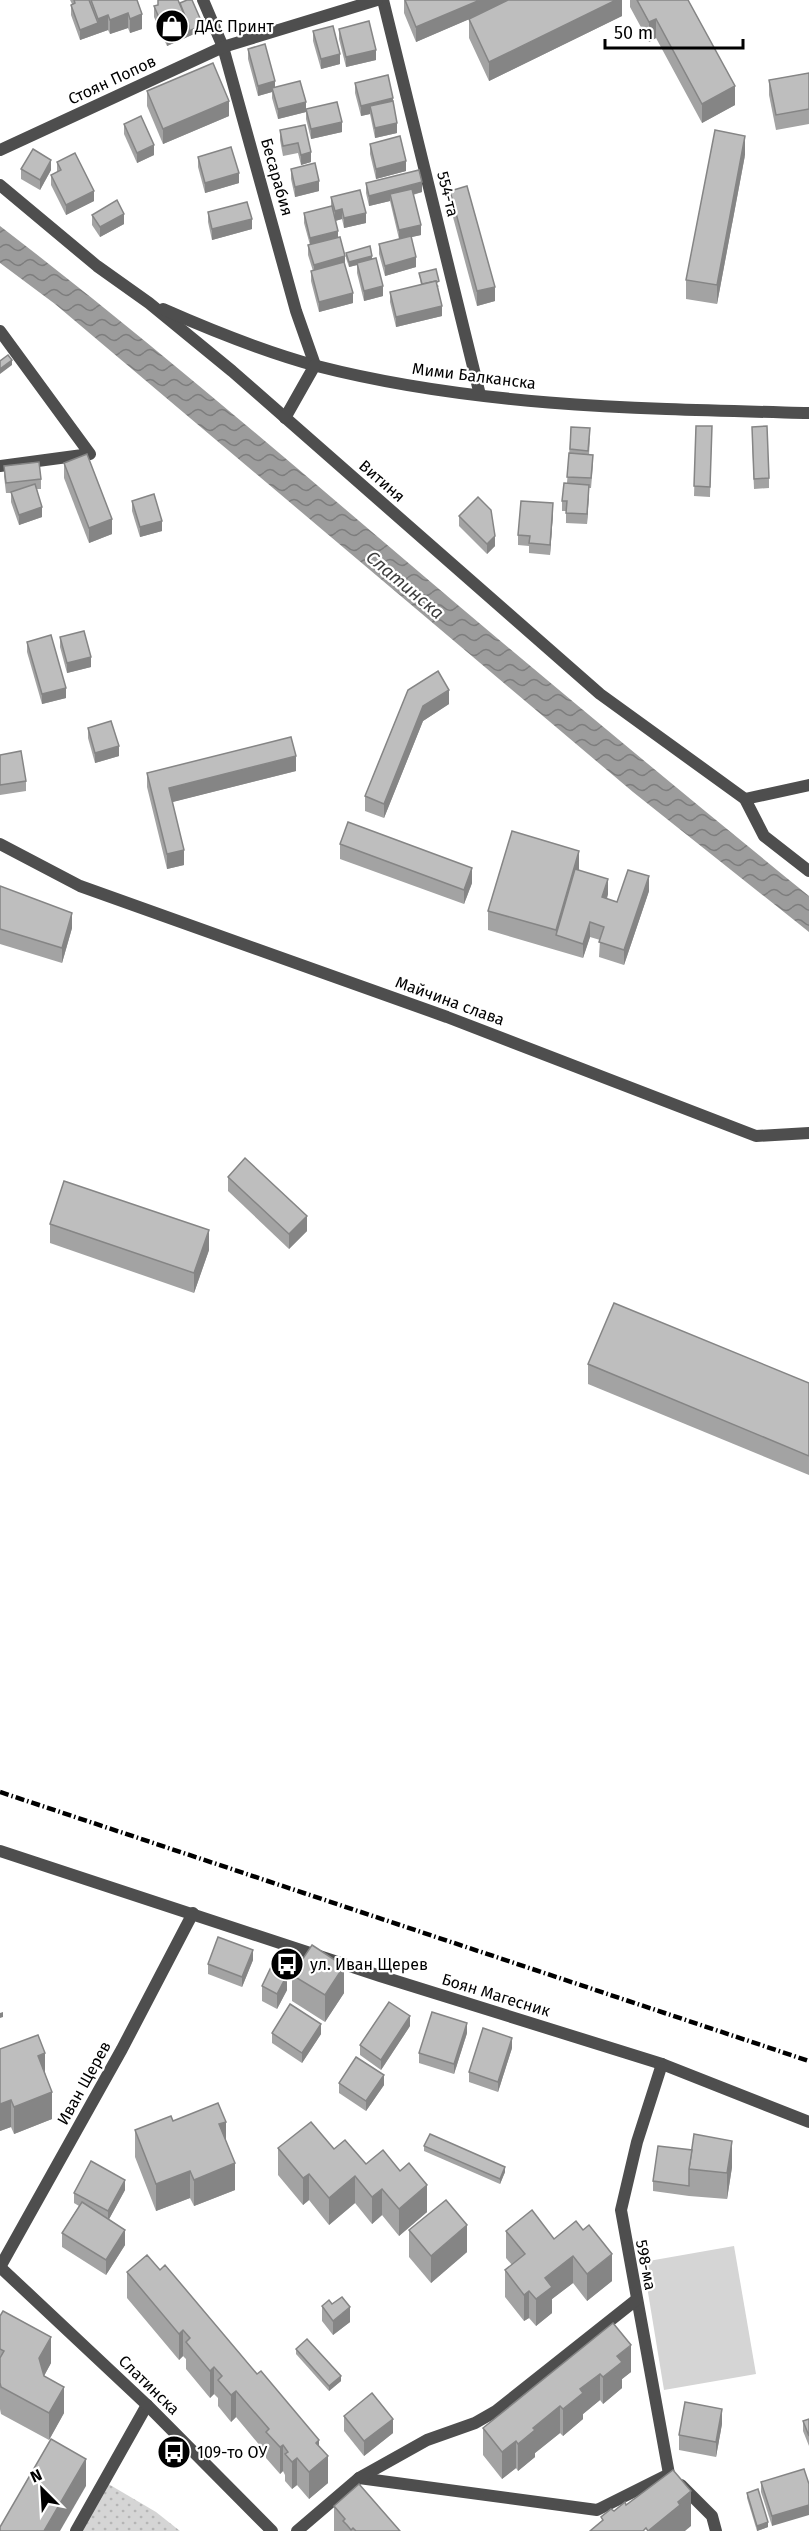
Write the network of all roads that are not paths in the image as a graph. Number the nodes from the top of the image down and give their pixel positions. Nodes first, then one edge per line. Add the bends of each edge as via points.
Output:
1 (202, 0) edge
2 (377, 0) edge
3 (383, 0) edge
4 (223, 47) junction
5 (0, 150) edge
6 (0, 185) edge
7 (149, 303) junction
8 (0, 331) edge
9 (315, 365) junction
10 (480, 395) junction
11 (809, 413) edge
12 (285, 418) junction
13 (0, 466) edge
14 (809, 785) edge
15 (745, 800) junction
16 (0, 844) edge
17 (809, 872) edge
18 (809, 1133) edge
19 (0, 1851) edge
20 (193, 1913) junction
21 (662, 2064) junction
22 (809, 2122) edge
23 (0, 2267) edge
24 (636, 2300) junction
25 (147, 2405) junction
26 (669, 2474) junction
27 (359, 2478) junction
28 (76, 2531) edge
29 (272, 2531) edge
30 (297, 2531) edge
31 (716, 2531) edge

1 - 4 street, Бесарабия
2 - 4 street, Стоян Попов
3 - 10 street, 554-та
4 - 5 street, Стоян Попов
4 - 9 street, Бесарабия via 296,311
6 - 7 street, Витиня via 97,266
7 - 9 street, Мими Балканска via 203,327
7 - 12 street, Витиня
8 - 13 street via 90,454
9 - 10 street, Мими Балканска via 369,378
9 - 12 street
10 - 11 street, Мими Балканска via 640,409
12 - 15 street, Витиня via 600,694
14 - 15 street
15 - 17 street via 764,836
16 - 18 street, Майчина слава via 80,886 447,1017 756,1136
19 - 20 street, Боян Магесник
20 - 21 street, Боян Магесник
20 - 23 street, Иван Щерев
21 - 22 street, Боян Магесник
21 - 24 street, 598-ма via 621,2210
23 - 25 street, Слатинска
24 - 26 street, 598-ма
24 - 27 street via 496,2411 427,2440
25 - 28 street
25 - 29 street, Слатинска
26 - 27 street via 597,2510
26 - 31 street via 712,2516
27 - 30 street

